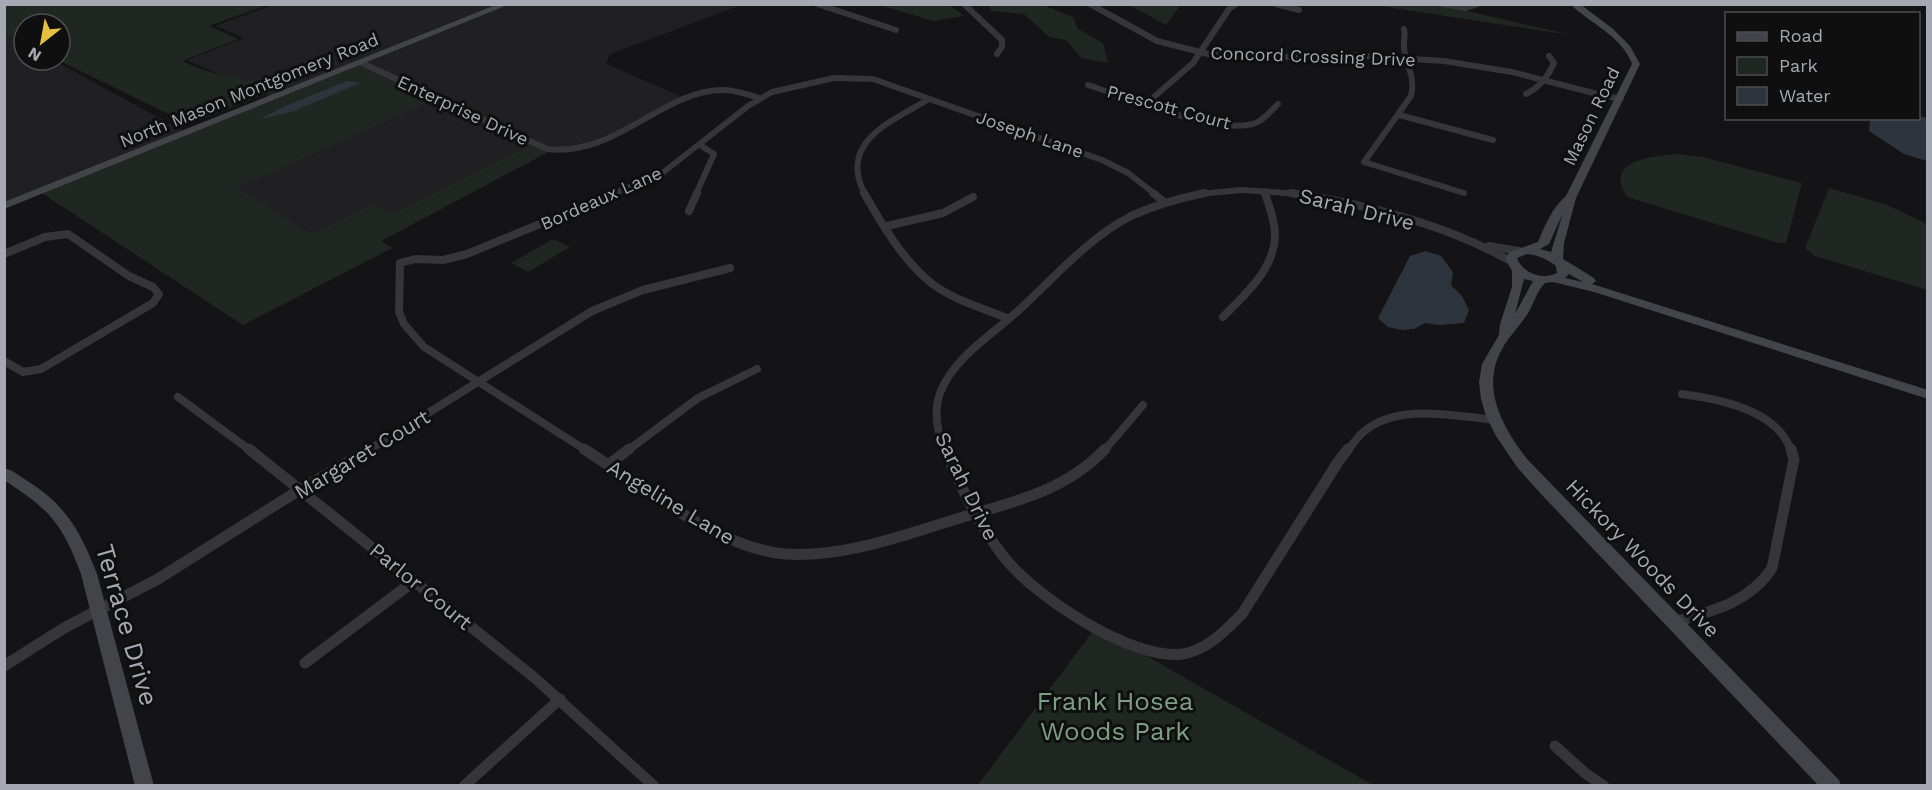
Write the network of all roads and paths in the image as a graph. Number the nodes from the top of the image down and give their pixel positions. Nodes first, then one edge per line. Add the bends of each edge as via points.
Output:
1 (506, 4) edge
2 (817, 4) edge
3 (964, 4) edge
4 (1090, 4) edge
5 (1236, 4) edge
6 (1276, 4) edge
7 (1442, 4) edge
8 (1478, 4) edge
9 (1574, 4) edge
10 (1299, 10) dead end
11 (1404, 29) dead end
12 (896, 30) dead end
13 (1200, 53) junction
14 (997, 54) dead end
15 (1549, 56) dead end
16 (1406, 58) junction
17 (362, 63) junction
18 (1545, 80) junction
19 (887, 84) joint
20 (1088, 85) dead end
21 (1526, 94) dead end
22 (759, 98) junction
23 (1621, 98) junction
24 (929, 99) junction
25 (1147, 103) junction
26 (1278, 104) dead end
27 (1400, 115) junction
28 (1493, 140) dead end
29 (700, 145) junction
30 (1265, 191) junction
31 (1464, 193) dead end
32 (973, 197) dead end
33 (1571, 198) junction
34 (1164, 202) junction
35 (4, 206) edge
36 (689, 211) dead end
37 (887, 226) junction
38 (1478, 244) junction
39 (1523, 251) junction
40 (4, 254) edge
41 (1560, 262) junction
42 (400, 263) joint
43 (1515, 266) junction
44 (730, 268) dead end
45 (1548, 279) junction
46 (1223, 317) dead end
47 (1009, 320) junction
48 (1722, 328) junction
49 (1504, 334) junction
50 (4, 361) edge
51 (757, 369) dead end
52 (478, 383) junction
53 (1682, 394) dead end
54 (1928, 395) edge
55 (178, 397) dead end
56 (1143, 405) dead end
57 (1495, 420) junction
58 (608, 465) junction
59 (4, 472) edge
60 (301, 489) junction
61 (976, 513) junction
62 (414, 581) junction
63 (98, 610) junction
64 (1674, 622) junction
65 (304, 663) dead end
66 (4, 666) edge
67 (560, 699) junction
68 (1555, 746) dead end
69 (145, 786) edge
70 (464, 786) edge
71 (654, 786) edge
72 (1604, 786) edge
73 (1832, 786) edge

1 - 17 main road, North Mason Montgomery Road
2 - 12 street
3 - 14 street via 999,35 1003,42
4 - 13 street, Concord Crossing Drive via 1145,36
5 - 13 street
6 - 10 street
7 - 8 street via 1470,8
9 - 23 main road, Mason Road via 1624,44 1634,57 1635,69
11 - 16 street via 1402,46
13 - 16 street, Concord Crossing Drive via 1254,58
13 - 25 street
15 - 18 street via 1554,63
16 - 18 street, Concord Crossing Drive via 1481,66
16 - 27 street via 1414,88
17 - 22 street, Enterprise Drive via 547,148 566,152 587,148 700,93 735,91
17 - 35 main road, North Mason Montgomery Road
18 - 21 street via 1538,89
18 - 23 street, Concord Crossing Drive
19 - 22 street, Bordeaux Lane via 845,77 788,87
19 - 24 street, Joseph Lane
20 - 25 street, Prescott Court
22 - 29 street, Bordeaux Lane
23 - 33 main road, Mason Road
24 - 34 street, Joseph Lane via 1102,160 1128,173
24 - 37 street via 872,136 856,161 857,179
25 - 26 street, Prescott Court via 1212,123 1238,126 1260,121
27 - 28 street
27 - 31 street via 1364,162
29 - 36 street via 714,154
29 - 42 street, Bordeaux Lane via 650,179 488,246 443,260
30 - 34 street, Sarah Drive via 1212,192
30 - 38 street, Sarah Drive via 1372,210
30 - 46 street via 1275,237 1271,258
32 - 37 street via 941,214
33 - 39 main road, Mason Road via 1562,205 1543,244
33 - 41 main road, Mason Road via 1557,238
34 - 47 street, Sarah Drive via 1117,224
37 - 47 street via 909,260 932,283
38 - 39 street, Sarah Drive
38 - 43 street, Sarah Drive
39 - 41 main road via 1542,252
39 - 43 main road, Mason Road via 1514,254
40 - 50 street via 45,237 68,234 159,294 153,303 41,369 23,372
41 - 45 main road, Hickory Woods Drive via 1563,274
41 - 48 main road via 1591,282 1684,311
42 - 52 street, Angeline Lane via 398,307 404,324 424,347
43 - 45 main road
43 - 49 main road, Hickory Woods Drive via 1519,290 1507,315
44 - 52 street, Margaret Court via 613,300
45 - 48 main road via 1597,289
45 - 49 main road, Hickory Woods Drive via 1533,286 1524,310
47 - 61 street, Sarah Drive via 954,371 937,403 941,440
48 - 54 main road
49 - 57 main road, Hickory Woods Drive via 1487,373
51 - 58 street via 698,398
52 - 58 street, Angeline Lane
52 - 60 street, Margaret Court
53 - 64 street via 1731,405 1761,418 1784,436 1794,459 1766,581 1742,600
55 - 60 street, Parlor Court
56 - 61 street, Angeline Lane via 1109,445 1076,475 1029,497
57 - 61 street, Sarah Drive via 1419,413 1388,418 1363,432 1338,462 1242,614 1211,644 1183,654 1138,650 1047,598 1011,567
57 - 64 main road, Hickory Woods Drive via 1528,470
58 - 61 street, Angeline Lane via 712,531 773,552 843,551
59 - 63 main road, Terrace Drive via 60,515 76,540
60 - 62 street, Parlor Court
60 - 63 street, Margaret Court via 158,579
62 - 65 street
62 - 67 street, Parlor Court
63 - 66 street, Margaret Court
63 - 69 main road, Terrace Drive
64 - 73 main road, Hickory Woods Drive
67 - 70 street
67 - 71 street, Parlor Court
68 - 72 street

